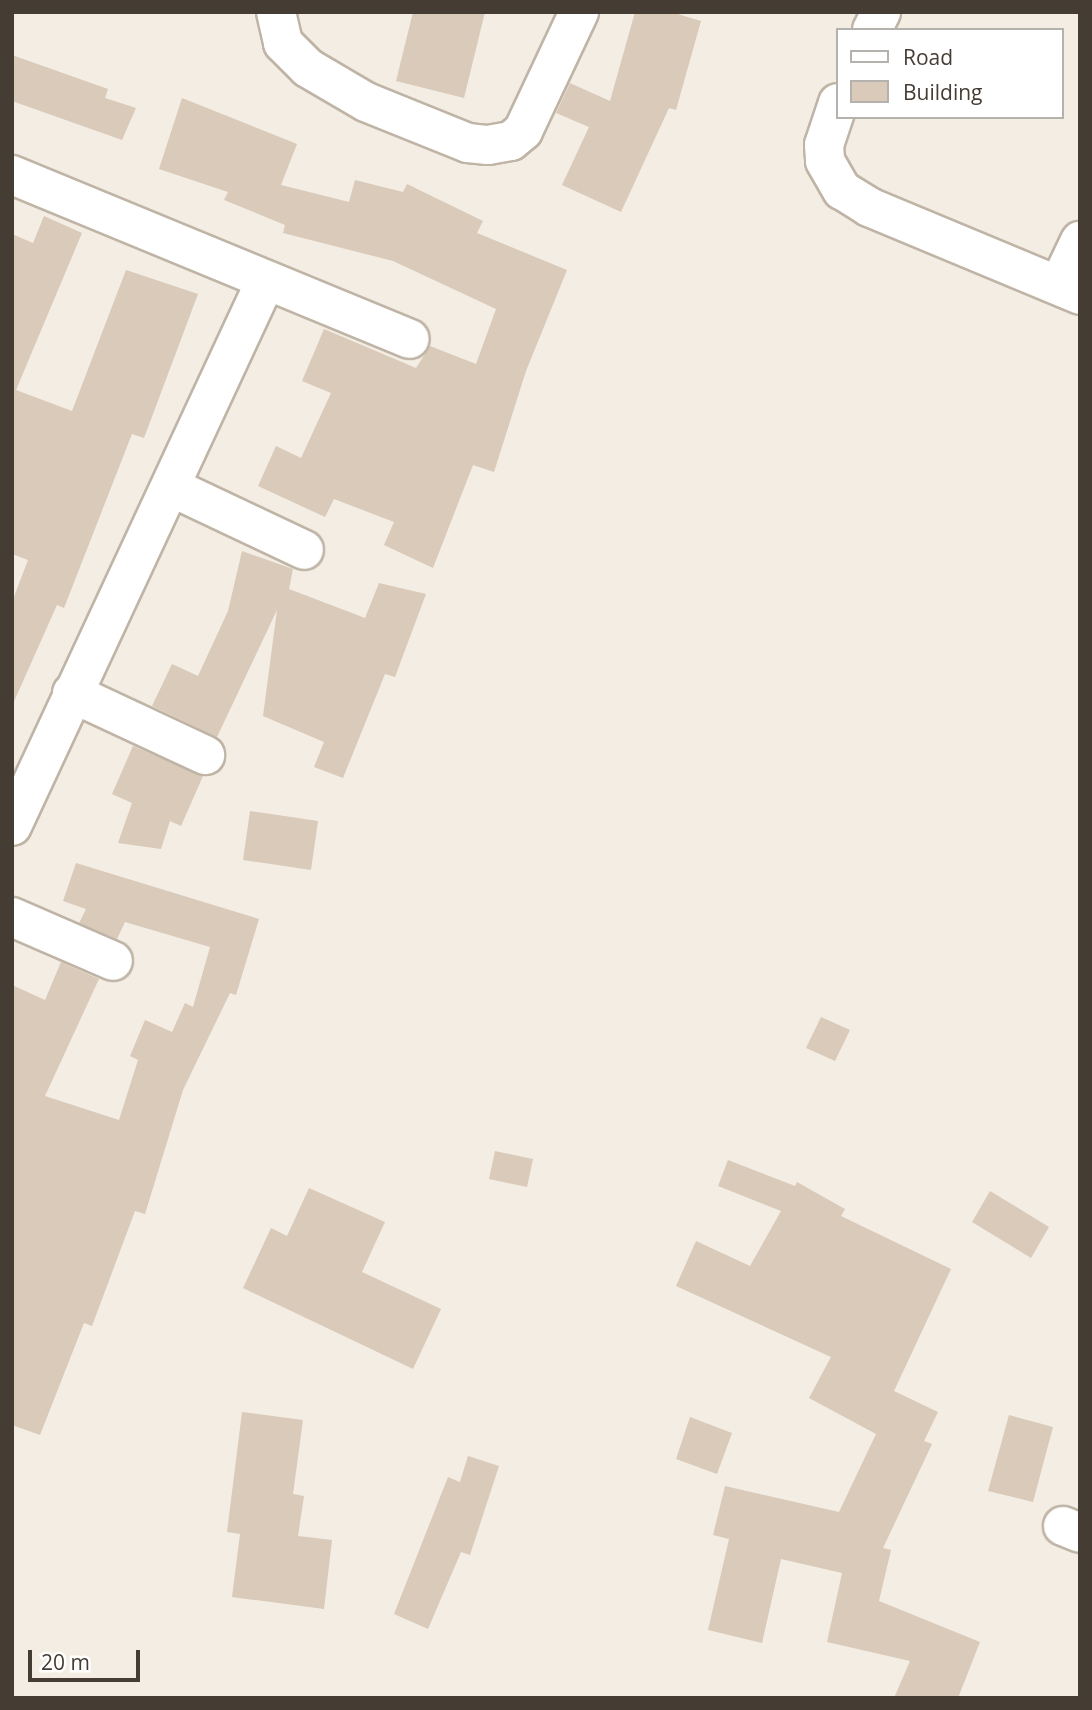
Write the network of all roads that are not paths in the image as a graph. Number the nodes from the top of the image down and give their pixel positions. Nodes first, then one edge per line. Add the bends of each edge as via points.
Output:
1 (276, 12) edge
2 (579, 12) edge
3 (881, 12) edge
4 (874, 28) edge
5 (836, 109) edge
6 (12, 175) edge
7 (1080, 241) edge
8 (266, 280) junction
9 (1069, 290) edge
10 (410, 339) dead end
11 (172, 487) junction
12 (304, 550) dead end
13 (72, 693) junction
14 (205, 755) dead end
15 (12, 825) edge
16 (12, 917) edge
17 (113, 961) dead end

1 - 2 street via 283,43 307,68 366,102 468,143 488,145 511,141 523,131
3 - 4 street
5 - 9 street via 824,145 825,161 842,190 869,207
6 - 8 street
7 - 9 street
8 - 10 street
8 - 11 street
11 - 12 street
11 - 13 street
13 - 14 street
13 - 15 street
16 - 17 street

